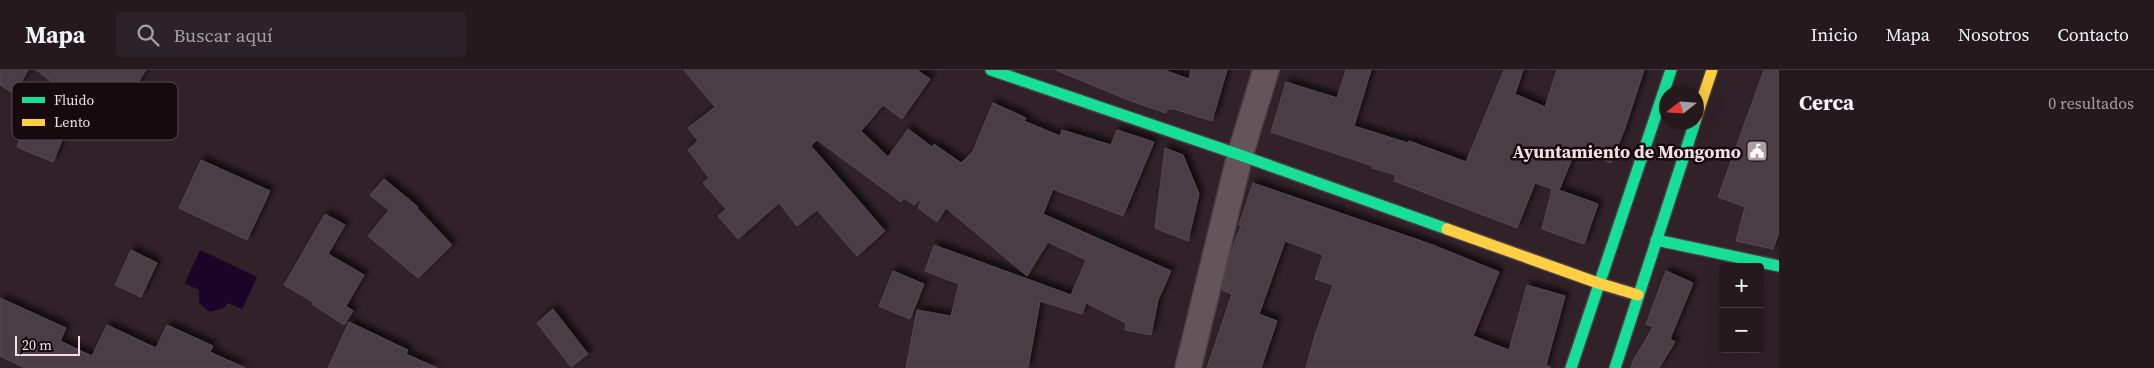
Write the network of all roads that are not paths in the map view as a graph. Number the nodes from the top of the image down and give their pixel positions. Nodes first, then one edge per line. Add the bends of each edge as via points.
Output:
1 (991, 70) edge
2 (1266, 70) edge
3 (1672, 70) edge
4 (1712, 70) edge
5 (1704, 94) edge
6 (1692, 130) edge
7 (1240, 155) junction
8 (1656, 240) junction
9 (1779, 266) edge
10 (1598, 283) junction
11 (1638, 295) junction
12 (1188, 368) edge
13 (1571, 368) edge
14 (1615, 368) edge

1 - 7 street
2 - 7 street
3 - 10 street
4 - 5 street
6 - 8 street
7 - 10 street
7 - 12 street
8 - 9 street
8 - 11 street
10 - 11 street
10 - 13 street
11 - 14 street

